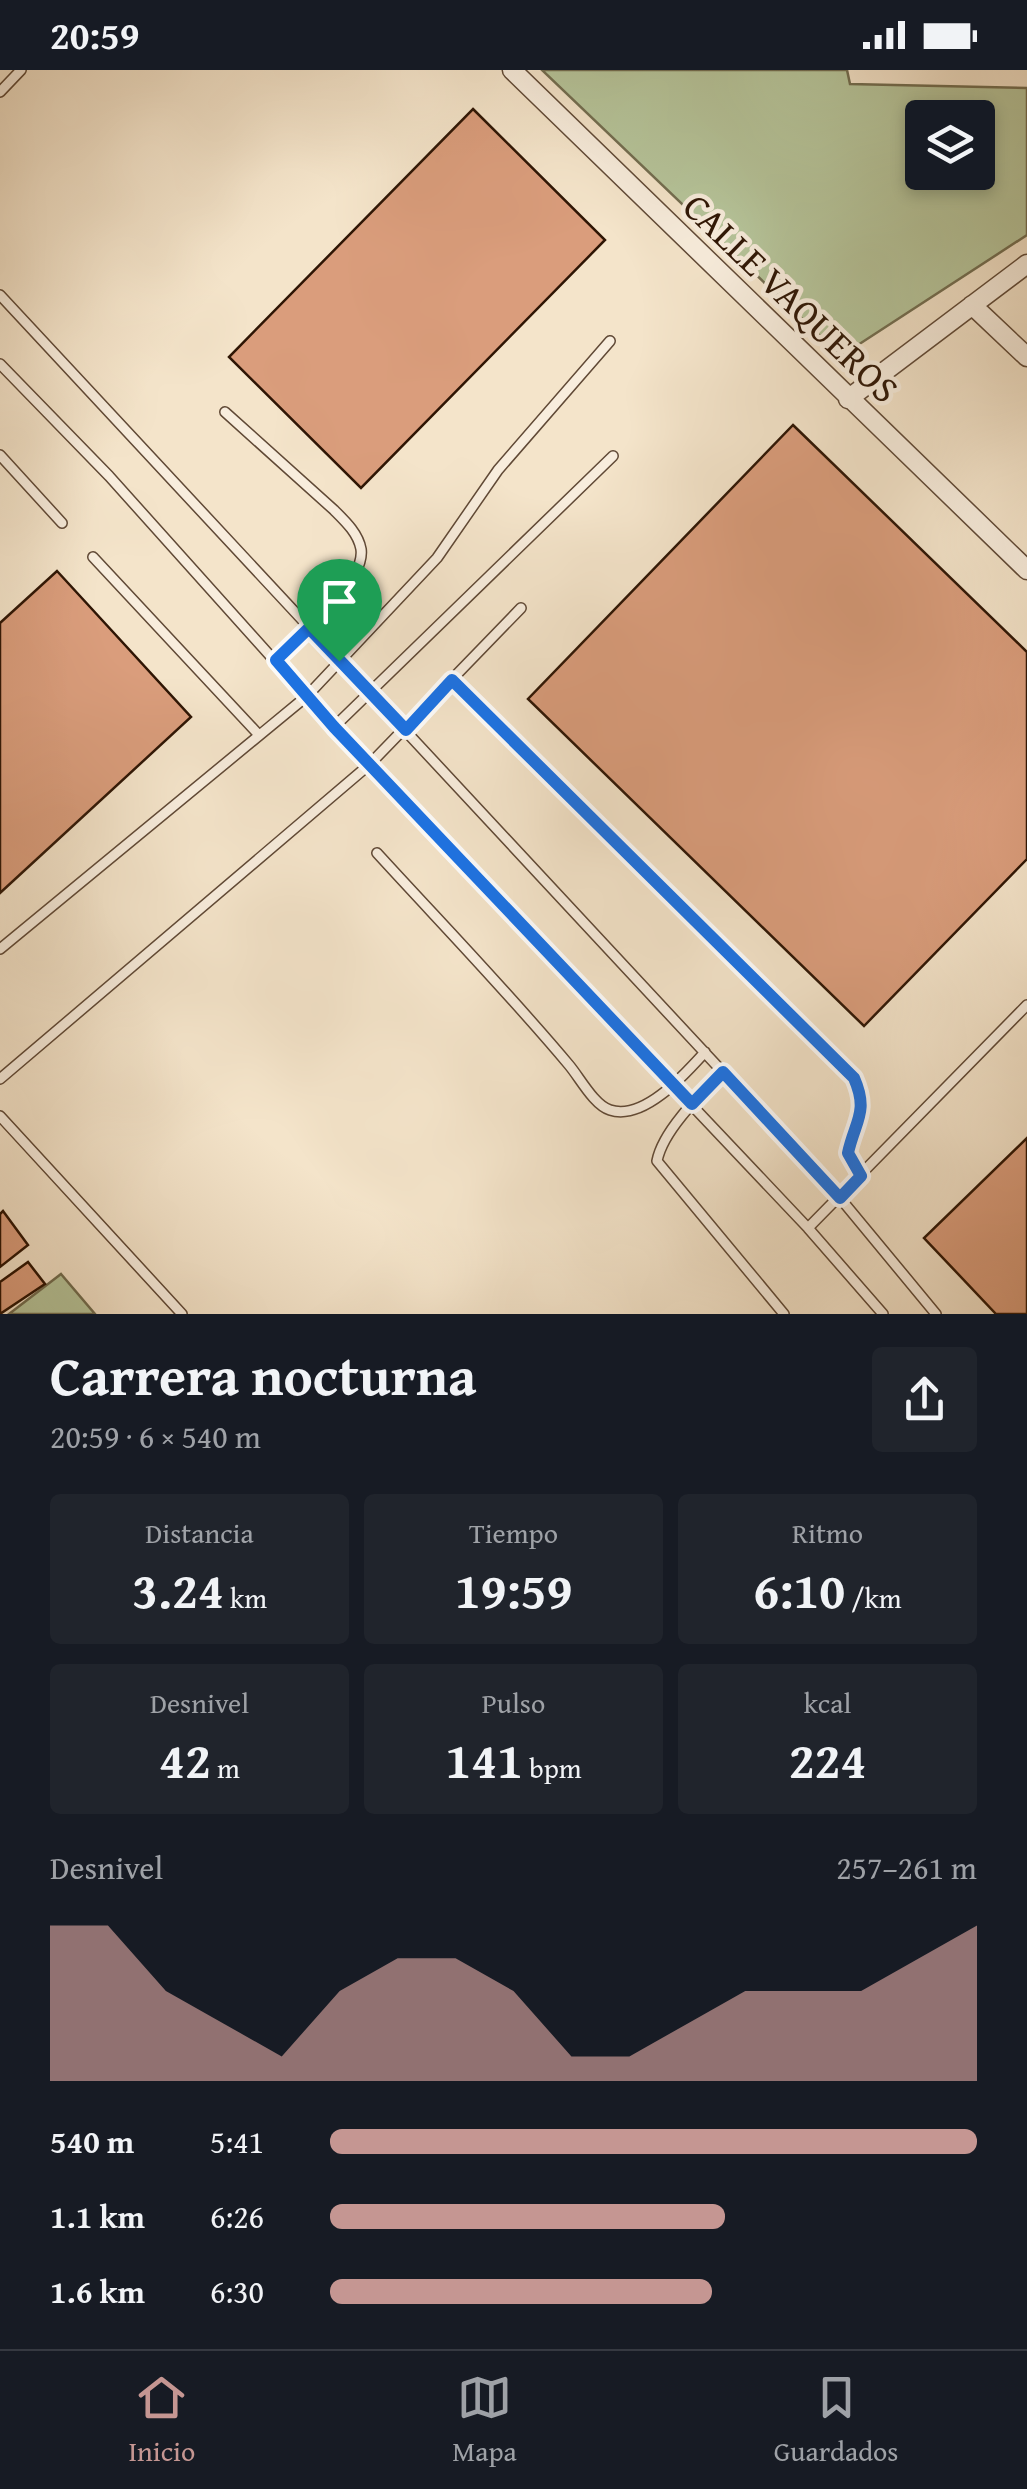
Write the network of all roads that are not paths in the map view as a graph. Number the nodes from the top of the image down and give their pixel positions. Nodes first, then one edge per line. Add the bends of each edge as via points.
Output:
1 (21, 70) edge
2 (512, 70) edge
3 (0, 92) edge
4 (1027, 264) edge
5 (0, 295) edge
6 (972, 305) junction
7 (610, 341) dead end
8 (1027, 357) edge
9 (0, 364) edge
10 (848, 399) junction
11 (225, 412) dead end
12 (0, 455) edge
13 (612, 456) dead end
14 (62, 523) dead end
15 (93, 557) dead end
16 (1027, 570) edge
17 (522, 608) dead end
18 (309, 628) junction
19 (276, 660) junction
20 (339, 661) junction
21 (452, 680) junction
22 (371, 693) junction
23 (307, 696) junction
24 (334, 727) junction
25 (406, 730) junction
26 (259, 735) junction
27 (370, 764) junction
28 (377, 852) dead end
29 (0, 949) edge
30 (1027, 1006) edge
31 (705, 1052) junction
32 (723, 1072) junction
33 (0, 1079) edge
34 (674, 1085) junction
35 (692, 1104) junction
36 (0, 1116) edge
37 (861, 1176) junction
38 (840, 1198) junction
39 (808, 1228) junction
40 (182, 1314) edge
41 (784, 1314) edge
42 (882, 1314) edge
43 (936, 1314) edge

1 - 3 lane
2 - 10 street, CALLE VAQUEROS
4 - 6 street
5 - 18 lane
6 - 8 street
6 - 10 street
7 - 20 lane via 498,470 437,558
9 - 19 lane
10 - 16 street, CALLE VAQUEROS
11 - 18 lane via 357,538 361,562 355,575
12 - 14 lane
13 - 22 lane
15 - 26 lane
17 - 21 lane
18 - 19 lane
18 - 20 lane
19 - 23 lane
20 - 22 lane
20 - 23 lane
21 - 25 lane
21 - 37 lane via 854,1078 862,1114 848,1153
22 - 24 lane
22 - 25 lane
23 - 24 lane
23 - 26 lane
24 - 27 lane
25 - 27 lane
25 - 31 lane
26 - 29 lane
27 - 33 lane
27 - 34 lane
28 - 34 lane via 601,1105 611,1111 636,1107
30 - 37 lane
31 - 32 lane
31 - 34 lane
32 - 35 lane
32 - 38 lane
34 - 35 lane
35 - 39 lane
35 - 41 lane via 657,1161
36 - 40 lane
37 - 38 lane
38 - 39 lane
38 - 43 lane
39 - 42 lane

